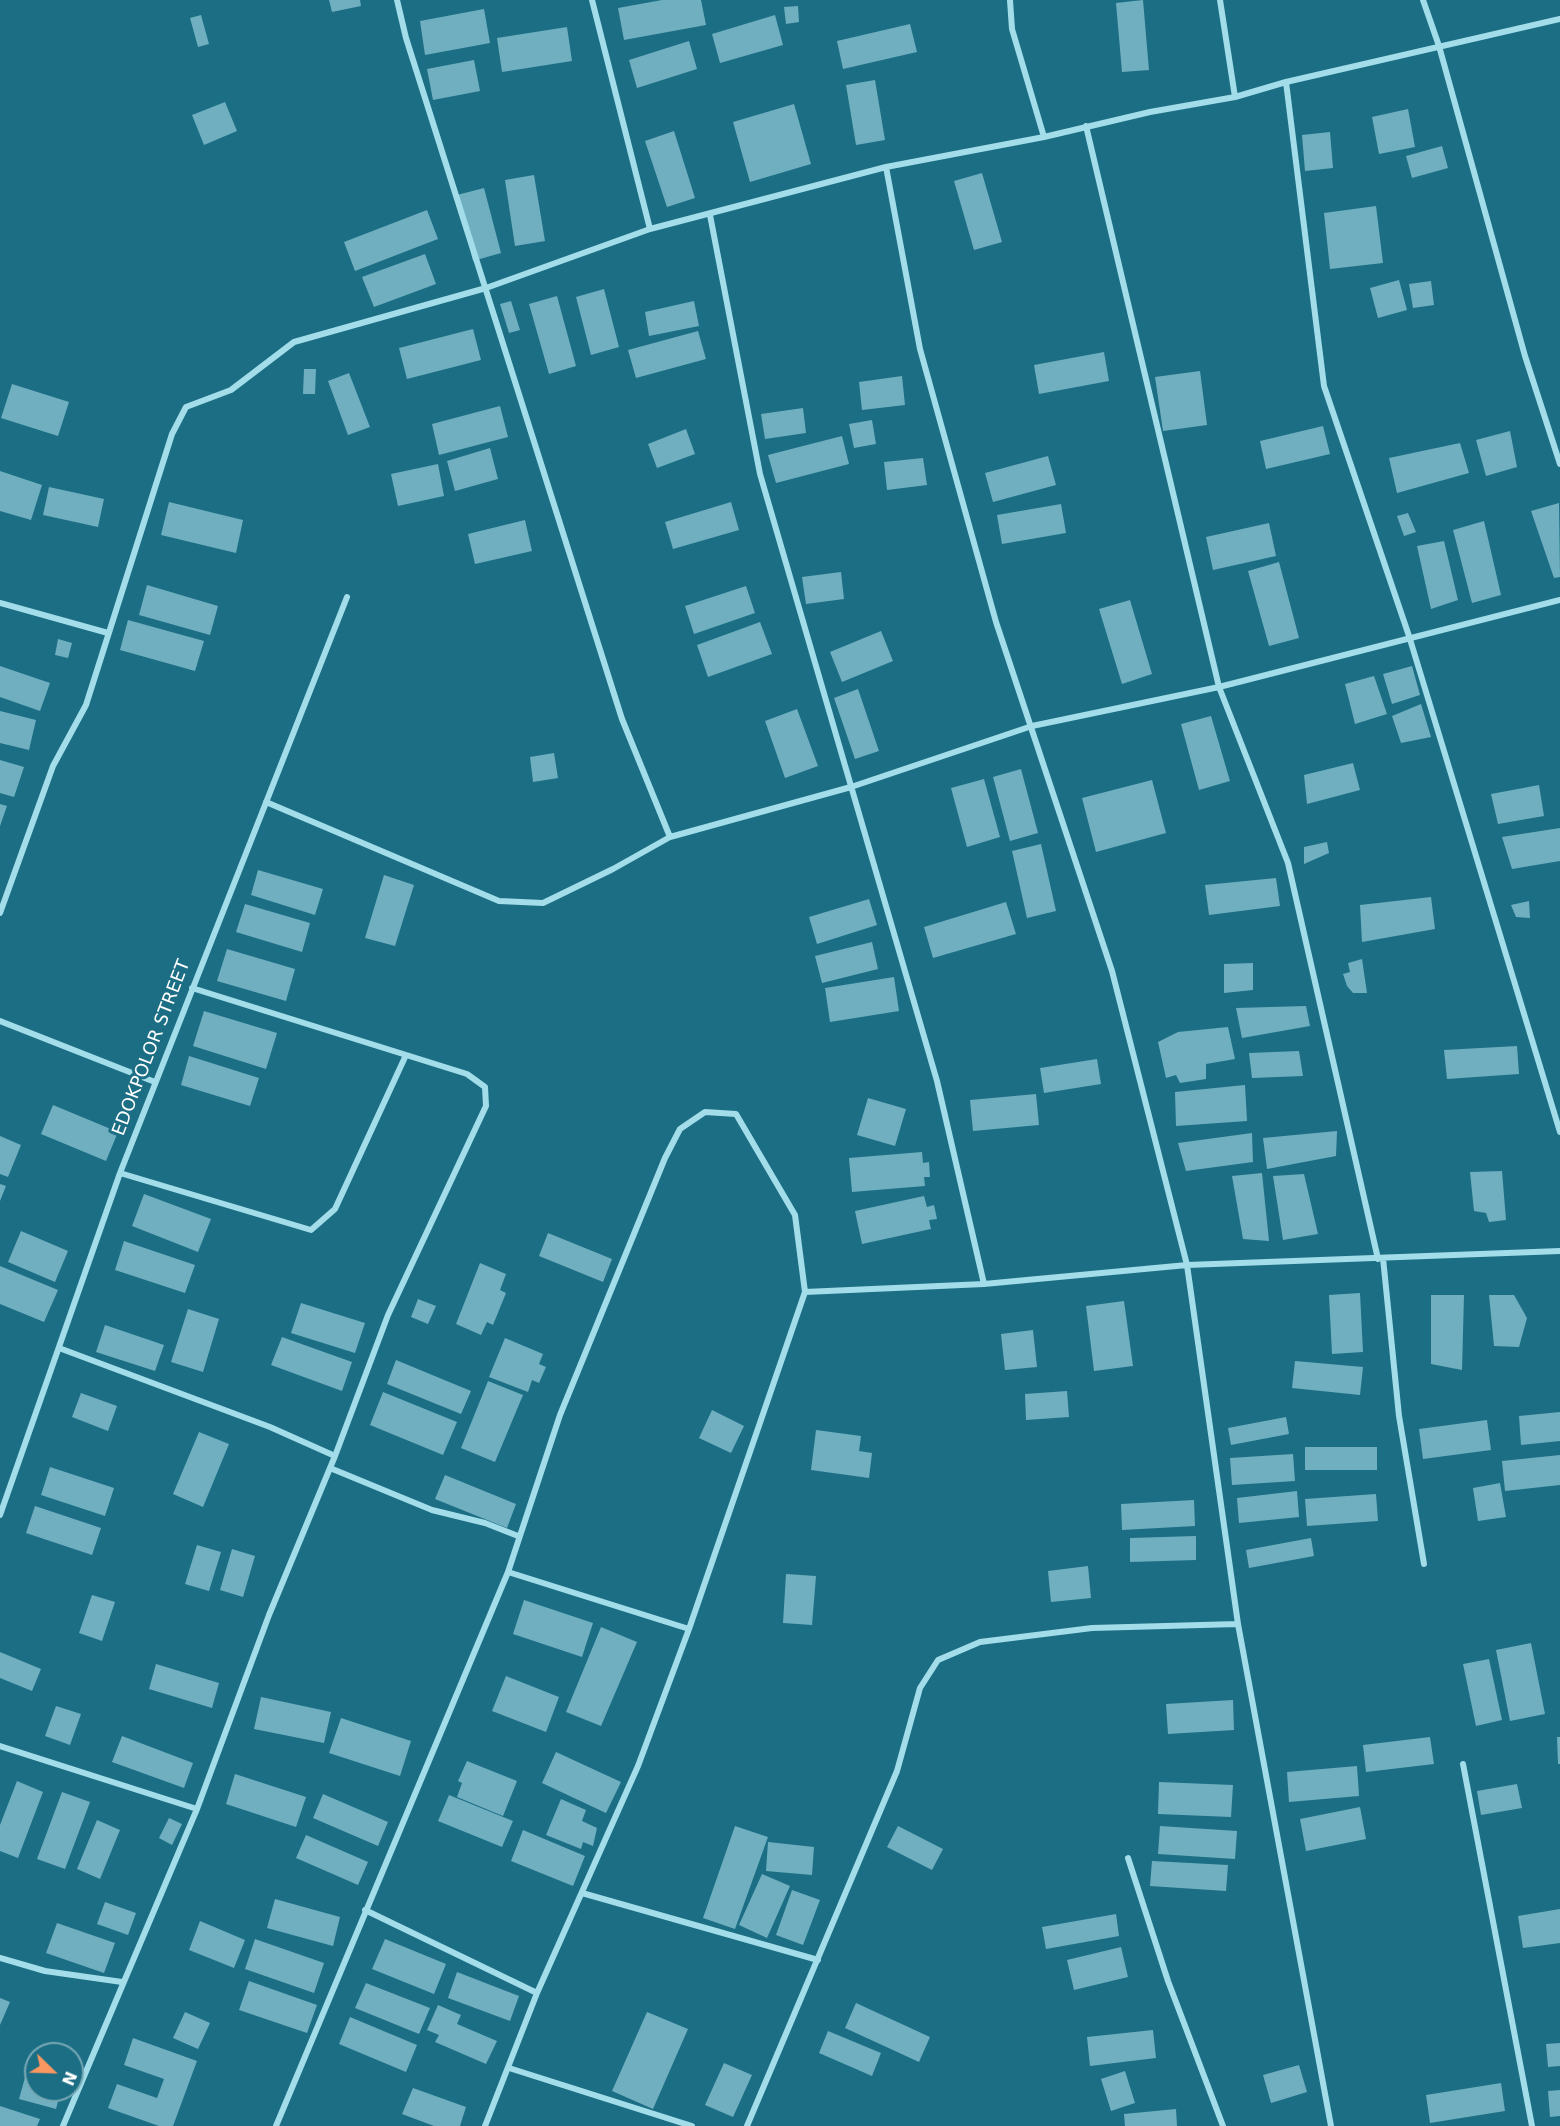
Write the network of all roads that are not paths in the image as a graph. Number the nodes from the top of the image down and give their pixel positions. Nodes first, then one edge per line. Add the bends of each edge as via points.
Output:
1 (397, 0) edge
2 (592, 0) edge
3 (1010, 0) edge
4 (1220, 0) edge
5 (1423, 0) edge
6 (1560, 19) edge
7 (1439, 46) junction
8 (1286, 82) junction
9 (1235, 96) junction
10 (1086, 126) junction
11 (1044, 136) junction
12 (886, 167) junction
13 (710, 215) junction
14 (650, 229) junction
15 (486, 288) junction
16 (1560, 464) edge
17 (347, 597) dead end
18 (1560, 600) edge
19 (0, 603) edge
20 (108, 633) junction
21 (1409, 636) junction
22 (1220, 687) junction
23 (1032, 726) junction
24 (851, 787) junction
25 (266, 802) junction
26 (670, 837) junction
27 (0, 913) edge
28 (192, 988) junction
29 (0, 1021) edge
30 (406, 1055) junction
31 (155, 1082) junction
32 (1560, 1132) edge
33 (120, 1173) junction
34 (1560, 1251) edge
35 (1381, 1258) junction
36 (1187, 1265) junction
37 (984, 1284) junction
38 (805, 1292) junction
39 (59, 1348) junction
40 (335, 1456) junction
41 (330, 1468) junction
42 (0, 1515) edge
43 (518, 1536) junction
44 (1424, 1564) dead end
45 (507, 1572) junction
46 (1238, 1624) junction
47 (690, 1629) junction
48 (0, 1746) edge
49 (1463, 1764) dead end
50 (197, 1809) junction
51 (1128, 1858) dead end
52 (582, 1893) junction
53 (365, 1910) junction
54 (0, 1959) edge
55 (818, 1960) junction
56 (122, 1982) junction
57 (537, 1993) junction
58 (509, 2068) junction
59 (63, 2126) edge
60 (276, 2126) edge
61 (485, 2126) edge
62 (692, 2126) edge
63 (747, 2126) edge
64 (1223, 2126) edge
65 (1331, 2126) edge
66 (1532, 2126) edge

1 - 15 street
2 - 14 street
3 - 11 street via 1012,29
4 - 9 street
5 - 7 street
6 - 7 street
7 - 8 street
7 - 16 street via 1525,356
8 - 9 street
8 - 21 street via 1324,386
9 - 10 street
10 - 11 street
10 - 22 street
11 - 12 street
12 - 13 street
12 - 23 street via 920,349 996,622
13 - 14 street
13 - 24 street via 760,474
14 - 15 street
15 - 20 street via 294,342 231,390 186,407 172,434
15 - 26 street via 622,719
17 - 25 street, EDOKPOLOR STREET
18 - 21 street
19 - 20 street
20 - 27 street via 86,705 53,766
21 - 22 street
21 - 32 street
22 - 23 street
22 - 35 street via 1288,863
23 - 24 street
23 - 36 street via 1112,971
24 - 26 street
24 - 37 street via 937,1081
25 - 26 street via 499,901 543,903
25 - 28 street, EDOKPOLOR STREET
28 - 30 street
28 - 31 street, EDOKPOLOR STREET
29 - 31 street
30 - 33 street via 335,1209 311,1230
30 - 40 street via 467,1074 485,1087 486,1106 388,1315
31 - 33 street, EDOKPOLOR STREET
33 - 39 street, EDOKPOLOR STREET
34 - 35 street
35 - 36 street
35 - 44 street via 1399,1416
36 - 37 street
36 - 46 street
37 - 38 street
38 - 43 street via 795,1215 736,1114 705,1112 680,1129 666,1158 560,1415
38 - 47 street
39 - 40 street via 270,1427
39 - 42 street, EDOKPOLOR STREET
40 - 41 street
41 - 43 street via 432,1510
41 - 50 street via 269,1615
43 - 45 street
45 - 47 street
45 - 53 street
46 - 55 street via 1092,1628 980,1642 938,1660 920,1688 897,1771
46 - 65 street
47 - 52 street via 638,1766
48 - 50 street
49 - 66 street
50 - 56 street
51 - 64 street via 1168,1982
52 - 55 street
52 - 57 street
53 - 57 street
53 - 60 street
54 - 56 street via 45,1971
55 - 63 street
56 - 59 street
57 - 58 street
58 - 61 street
58 - 62 street

